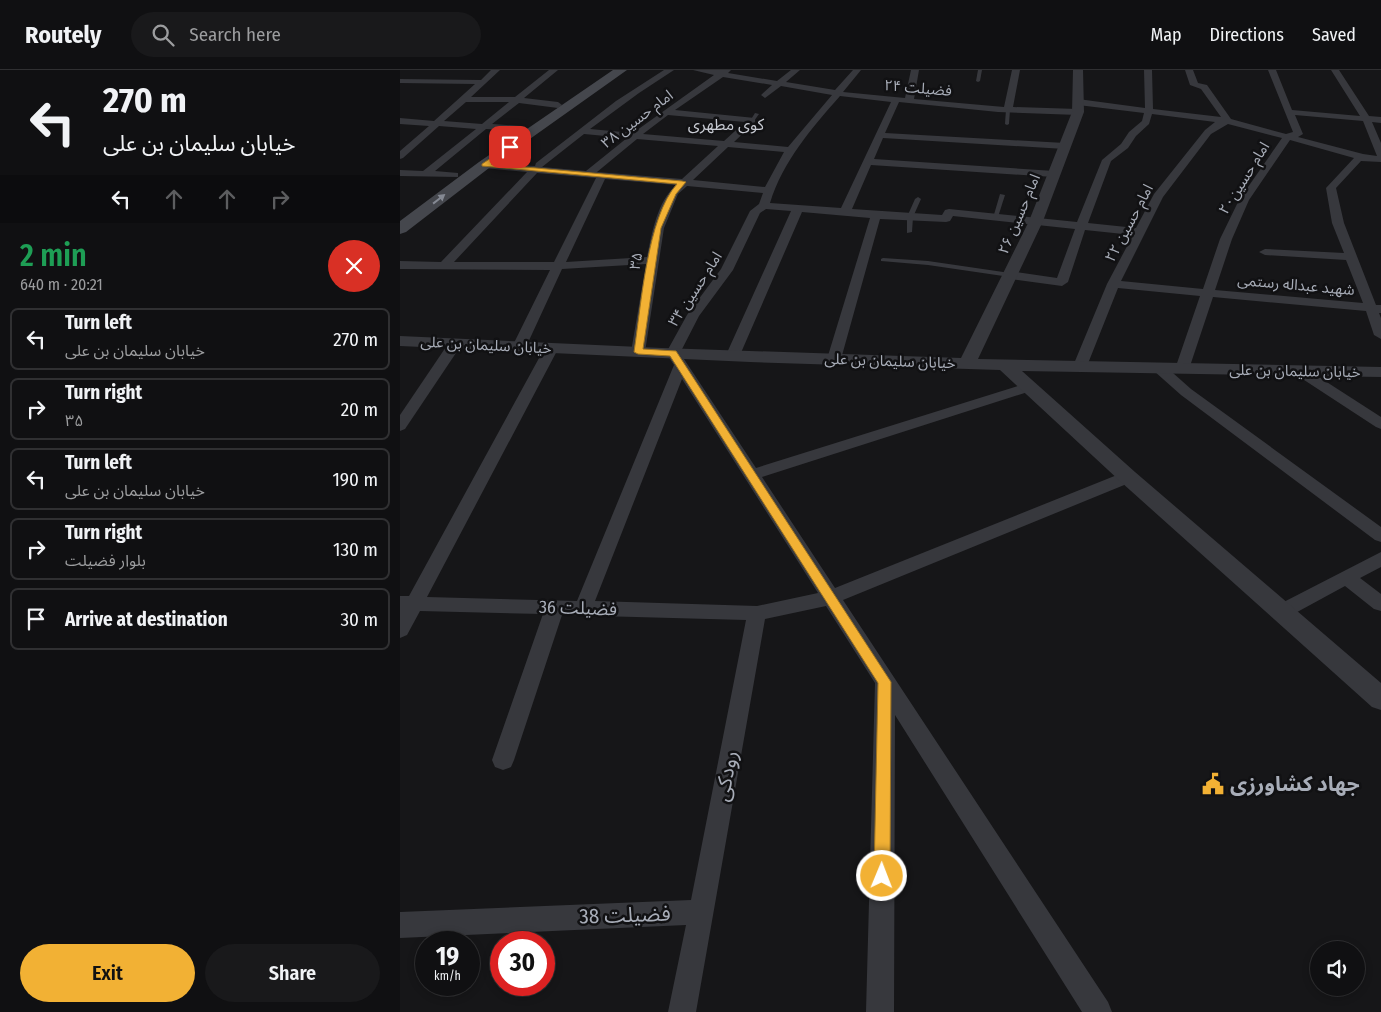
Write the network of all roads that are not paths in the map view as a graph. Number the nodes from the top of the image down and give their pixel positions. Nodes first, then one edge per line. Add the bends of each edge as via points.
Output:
1 (429, 70) edge
2 (496, 70) edge
3 (554, 70) edge
4 (610, 70) edge
5 (621, 70) edge
6 (670, 70) edge
7 (697, 70) edge
8 (796, 70) edge
9 (857, 70) edge
10 (915, 70) edge
11 (980, 70) edge
12 (1016, 70) edge
13 (1078, 70) edge
14 (1148, 70) edge
15 (1188, 70) edge
16 (1272, 70) edge
17 (1335, 70) edge
18 (725, 72) edge
19 (978, 81) dead end
20 (405, 82) edge
21 (483, 82) junction
22 (778, 83) junction
23 (840, 92) junction
24 (580, 94) junction
25 (765, 95) dead end
26 (463, 99) junction
27 (896, 99) junction
28 (517, 100) junction
29 (909, 101) junction
30 (558, 105) junction
31 (1078, 107) junction
32 (1008, 109) junction
33 (1148, 111) junction
34 (667, 112) junction
35 (1289, 112) junction
36 (1366, 118) junction
37 (1381, 120) edge
38 (400, 121) edge
39 (1228, 122) junction
40 (436, 123) junction
41 (1007, 124) dead end
42 (484, 126) junction
43 (522, 129) junction
44 (584, 131) junction
45 (636, 135) junction
46 (880, 136) junction
47 (1288, 136) junction
48 (725, 144) junction
49 (1065, 146) junction
50 (790, 150) junction
51 (1381, 155) edge
52 (400, 156) edge
53 (1363, 157) junction
54 (1381, 159) edge
55 (868, 162) junction
56 (484, 165) junction
57 (537, 167) junction
58 (400, 173) edge
59 (425, 174) junction
60 (589, 174) junction
61 (1054, 174) junction
62 (454, 175) junction
63 (602, 175) junction
64 (682, 182) junction
65 (767, 190) junction
66 (1002, 195) dead end
67 (918, 199) dead end
68 (764, 206) junction
69 (798, 208) junction
70 (845, 212) junction
71 (400, 213) edge
72 (876, 215) junction
73 (910, 217) junction
74 (996, 217) junction
75 (1036, 221) junction
76 (1081, 226) junction
77 (400, 229) edge
78 (909, 232) dead end
79 (1140, 232) junction
80 (1266, 252) dead end
81 (1351, 257) junction
82 (653, 260) junction
83 (883, 260) dead end
84 (400, 265) edge
85 (444, 266) junction
86 (558, 266) junction
87 (1010, 275) junction
88 (1114, 284) junction
89 (1208, 293) junction
90 (1376, 309) edge
91 (1381, 335) edge
92 (400, 341) edge
93 (455, 344) junction
94 (519, 347) junction
95 (551, 349) junction
96 (638, 352) junction
97 (732, 355) junction
98 (677, 358) junction
99 (834, 359) junction
100 (968, 364) junction
101 (1005, 365) junction
102 (1080, 366) junction
103 (1159, 368) junction
104 (1182, 369) junction
105 (1381, 372) edge
106 (1303, 373) junction
107 (1029, 387) junction
108 (1381, 424) edge
109 (400, 426) edge
110 (751, 475) junction
111 (1128, 476) junction
112 (1381, 536) edge
113 (1381, 559) edge
114 (1346, 577) junction
115 (830, 598) junction
116 (407, 603) edge
117 (1381, 604) edge
118 (555, 607) junction
119 (583, 608) junction
120 (757, 612) junction
121 (1281, 612) junction
122 (400, 630) edge
123 (885, 682) junction
124 (1381, 699) edge
125 (503, 760) dead end
126 (701, 912) junction
127 (400, 925) edge
128 (682, 1012) edge
129 (880, 1012) edge
130 (1098, 1012) edge

1 - 20 street
2 - 21 street
3 - 28 street
4 - 24 main road
5 - 24 main road
6 - 44 street via 616,104
7 - 18 street, فضیلت ۲۴
8 - 22 street
9 - 23 street, امام حسین ۳۴
10 - 29 street
11 - 19 lane
12 - 32 street
13 - 31 street, امام حسین ۲۶
14 - 33 street
15 - 39 street via 1194,85 1204,87
16 - 35 street, امام حسین۲۰
17 - 36 street
18 - 22 street, فضیلت ۲۴
18 - 34 street, امام حسین ۳۸
20 - 21 street
21 - 26 street
22 - 23 street, فضیلت ۲۴
22 - 25 street
23 - 27 street, فضیلت ۲۴
23 - 50 street, امام حسین ۳۴
24 - 30 main road
24 - 56 main road
26 - 28 street
26 - 40 street
27 - 29 street, فضیلت ۲۴
27 - 46 street
28 - 30 street
28 - 42 street
29 - 32 street, فضیلت ۲۴
30 - 43 main road
31 - 32 street, فضیلت ۲۴
31 - 33 street, فضیلت ۲۴
31 - 49 street, امام حسین ۲۶
32 - 41 lane
33 - 39 street, فضیلت ۲۴
33 - 76 street via 1146,122 1132,134 1125,146 1107,160
34 - 45 street, امام حسین ۳۸
34 - 48 street, ۳۵ via 754,117
35 - 36 street
35 - 47 street, امام حسین۲۰ via 1298,134
36 - 37 street
36 - 51 street
38 - 40 street
39 - 47 street, فضیلت ۲۴
39 - 79 street, امام حسین ۲۲ via 1220,123 1208,132 1158,196
40 - 42 street
40 - 52 street
42 - 43 street
42 - 59 street
43 - 62 main road
44 - 45 street
44 - 57 street
45 - 48 street
45 - 60 street, امام حسین ۳۸
46 - 49 street
46 - 55 street
47 - 53 street, فضیلت ۲۴
47 - 89 street, امام حسین۲۰ via 1244,200 1226,238
48 - 50 street
48 - 64 street, ۳۵
49 - 61 street, امام حسین ۲۶
50 - 65 street, امام حسین ۳۴
53 - 54 street, فضیلت ۲۴
53 - 81 street via 1331,188 1338,223
55 - 61 street
55 - 70 street
56 - 57 street
77 -> 56 main road
57 - 60 street
57 - 85 street
58 - 59 street
59 - 62 street
60 - 63 street
61 - 75 street, امام حسین ۲۶
62 - 71 main road
63 - 64 street
63 - 86 street
64 - 65 street
64 - 82 street, ۳۵ via 673,193 658,228
65 - 68 street, امام حسین ۳۴
66 - 74 lane
67 - 73 lane
68 - 69 street
68 - 98 street, امام حسین ۳۴ via 755,212 727,270 692,315
69 - 70 street
69 - 97 street
70 - 72 street
72 - 73 street
72 - 99 street
73 - 74 street via 946,219 950,212
73 - 78 lane
74 - 75 street
75 - 76 street
75 - 87 street, امام حسین ۲۶
76 - 79 street
76 - 87 street via 1062,282
79 - 88 street, امام حسین ۲۲
80 - 81 street
81 - 90 street
82 - 86 street
82 - 96 street, ۳۵
83 - 87 lane
84 - 85 street
85 - 86 street
86 - 94 street
87 - 100 street, امام حسین ۲۶
88 - 89 street, شهید عبداله رستمی
88 - 102 street, امام حسین ۲۲
89 - 90 street, شهید عبداله رستمی
89 - 104 street, امام حسین۲۰
90 - 91 street
92 - 93 street, خیابان سلیمان بن علی
93 - 94 street, خیابان سلیمان بن علی
93 - 109 street
94 - 95 street, خیابان سلیمان بن علی
95 - 96 street, خیابان سلیمان بن علی
95 - 116 street
96 - 98 street, خیابان سلیمان بن علی
97 - 98 street, خیابان سلیمان بن علی
97 - 99 street, خیابان سلیمان بن علی
98 - 110 street
98 - 119 street, امام حسین ۳۴
99 - 100 street, خیابان سلیمان بن علی
100 - 101 street, خیابان سلیمان بن علی
101 - 102 street, خیابان سلیمان بن علی
101 - 107 street
102 - 103 street, خیابان سلیمان بن علی
103 - 104 street, خیابان سلیمان بن علی
103 - 112 street via 1186,392
104 - 106 street, خیابان سلیمان بن علی
105 - 106 street, خیابان سلیمان بن علی
106 - 108 street
107 - 110 street
107 - 111 street
110 - 115 street
111 - 115 street
111 - 121 street
113 - 114 street
114 - 117 street
114 - 121 street
115 - 120 street
115 - 123 street
116 - 118 street, فضیلت 36
116 - 122 street
118 - 119 street, فضیلت 36
118 - 125 street
119 - 120 street, فضیلت 36
120 - 126 street, رودکی
121 - 124 street
123 - 129 street
123 - 130 street
126 - 127 street, فضیلت 38
126 - 128 street, رودکی

